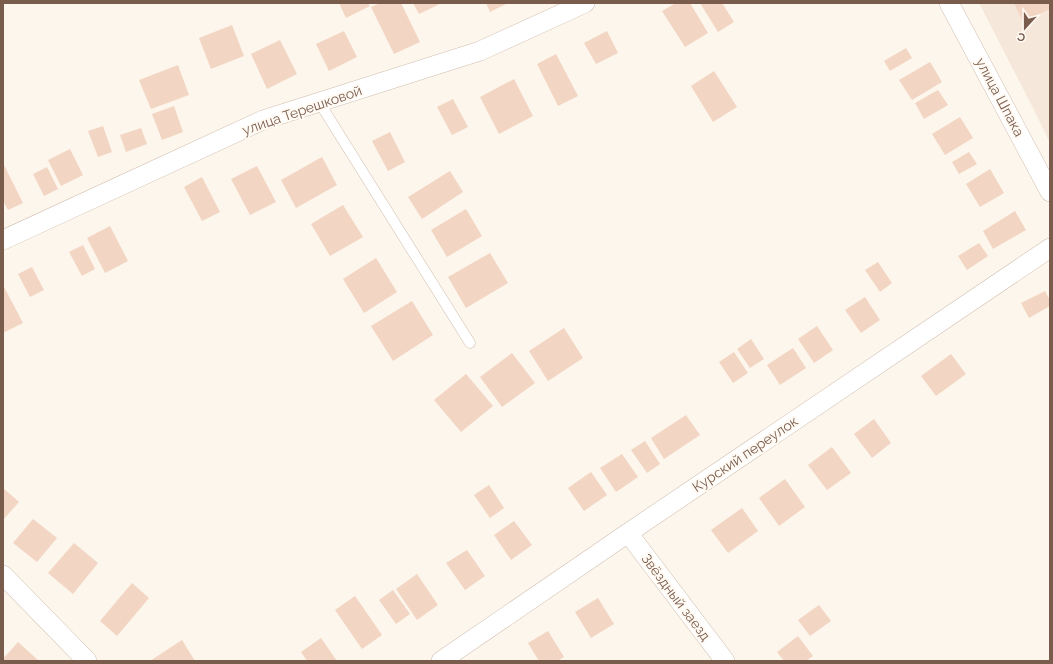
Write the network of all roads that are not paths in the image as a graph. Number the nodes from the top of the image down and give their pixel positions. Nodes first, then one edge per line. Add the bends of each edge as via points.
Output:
1 (585, 3) edge
2 (949, 3) edge
3 (319, 102) junction
4 (1050, 192) edge
5 (3, 240) edge
6 (1050, 248) edge
7 (470, 343) dead end
8 (628, 533) junction
9 (3, 575) edge
10 (87, 661) edge
11 (441, 661) edge
12 (725, 661) edge

1 - 3 street, улица Терешковой via 480,51
2 - 4 street, улица Шпака
3 - 5 street, улица Терешковой via 263,120
3 - 7 lane
6 - 8 street, Курский переулок
8 - 11 street, Курский переулок
8 - 12 street, Звёздный заезд
9 - 10 street

